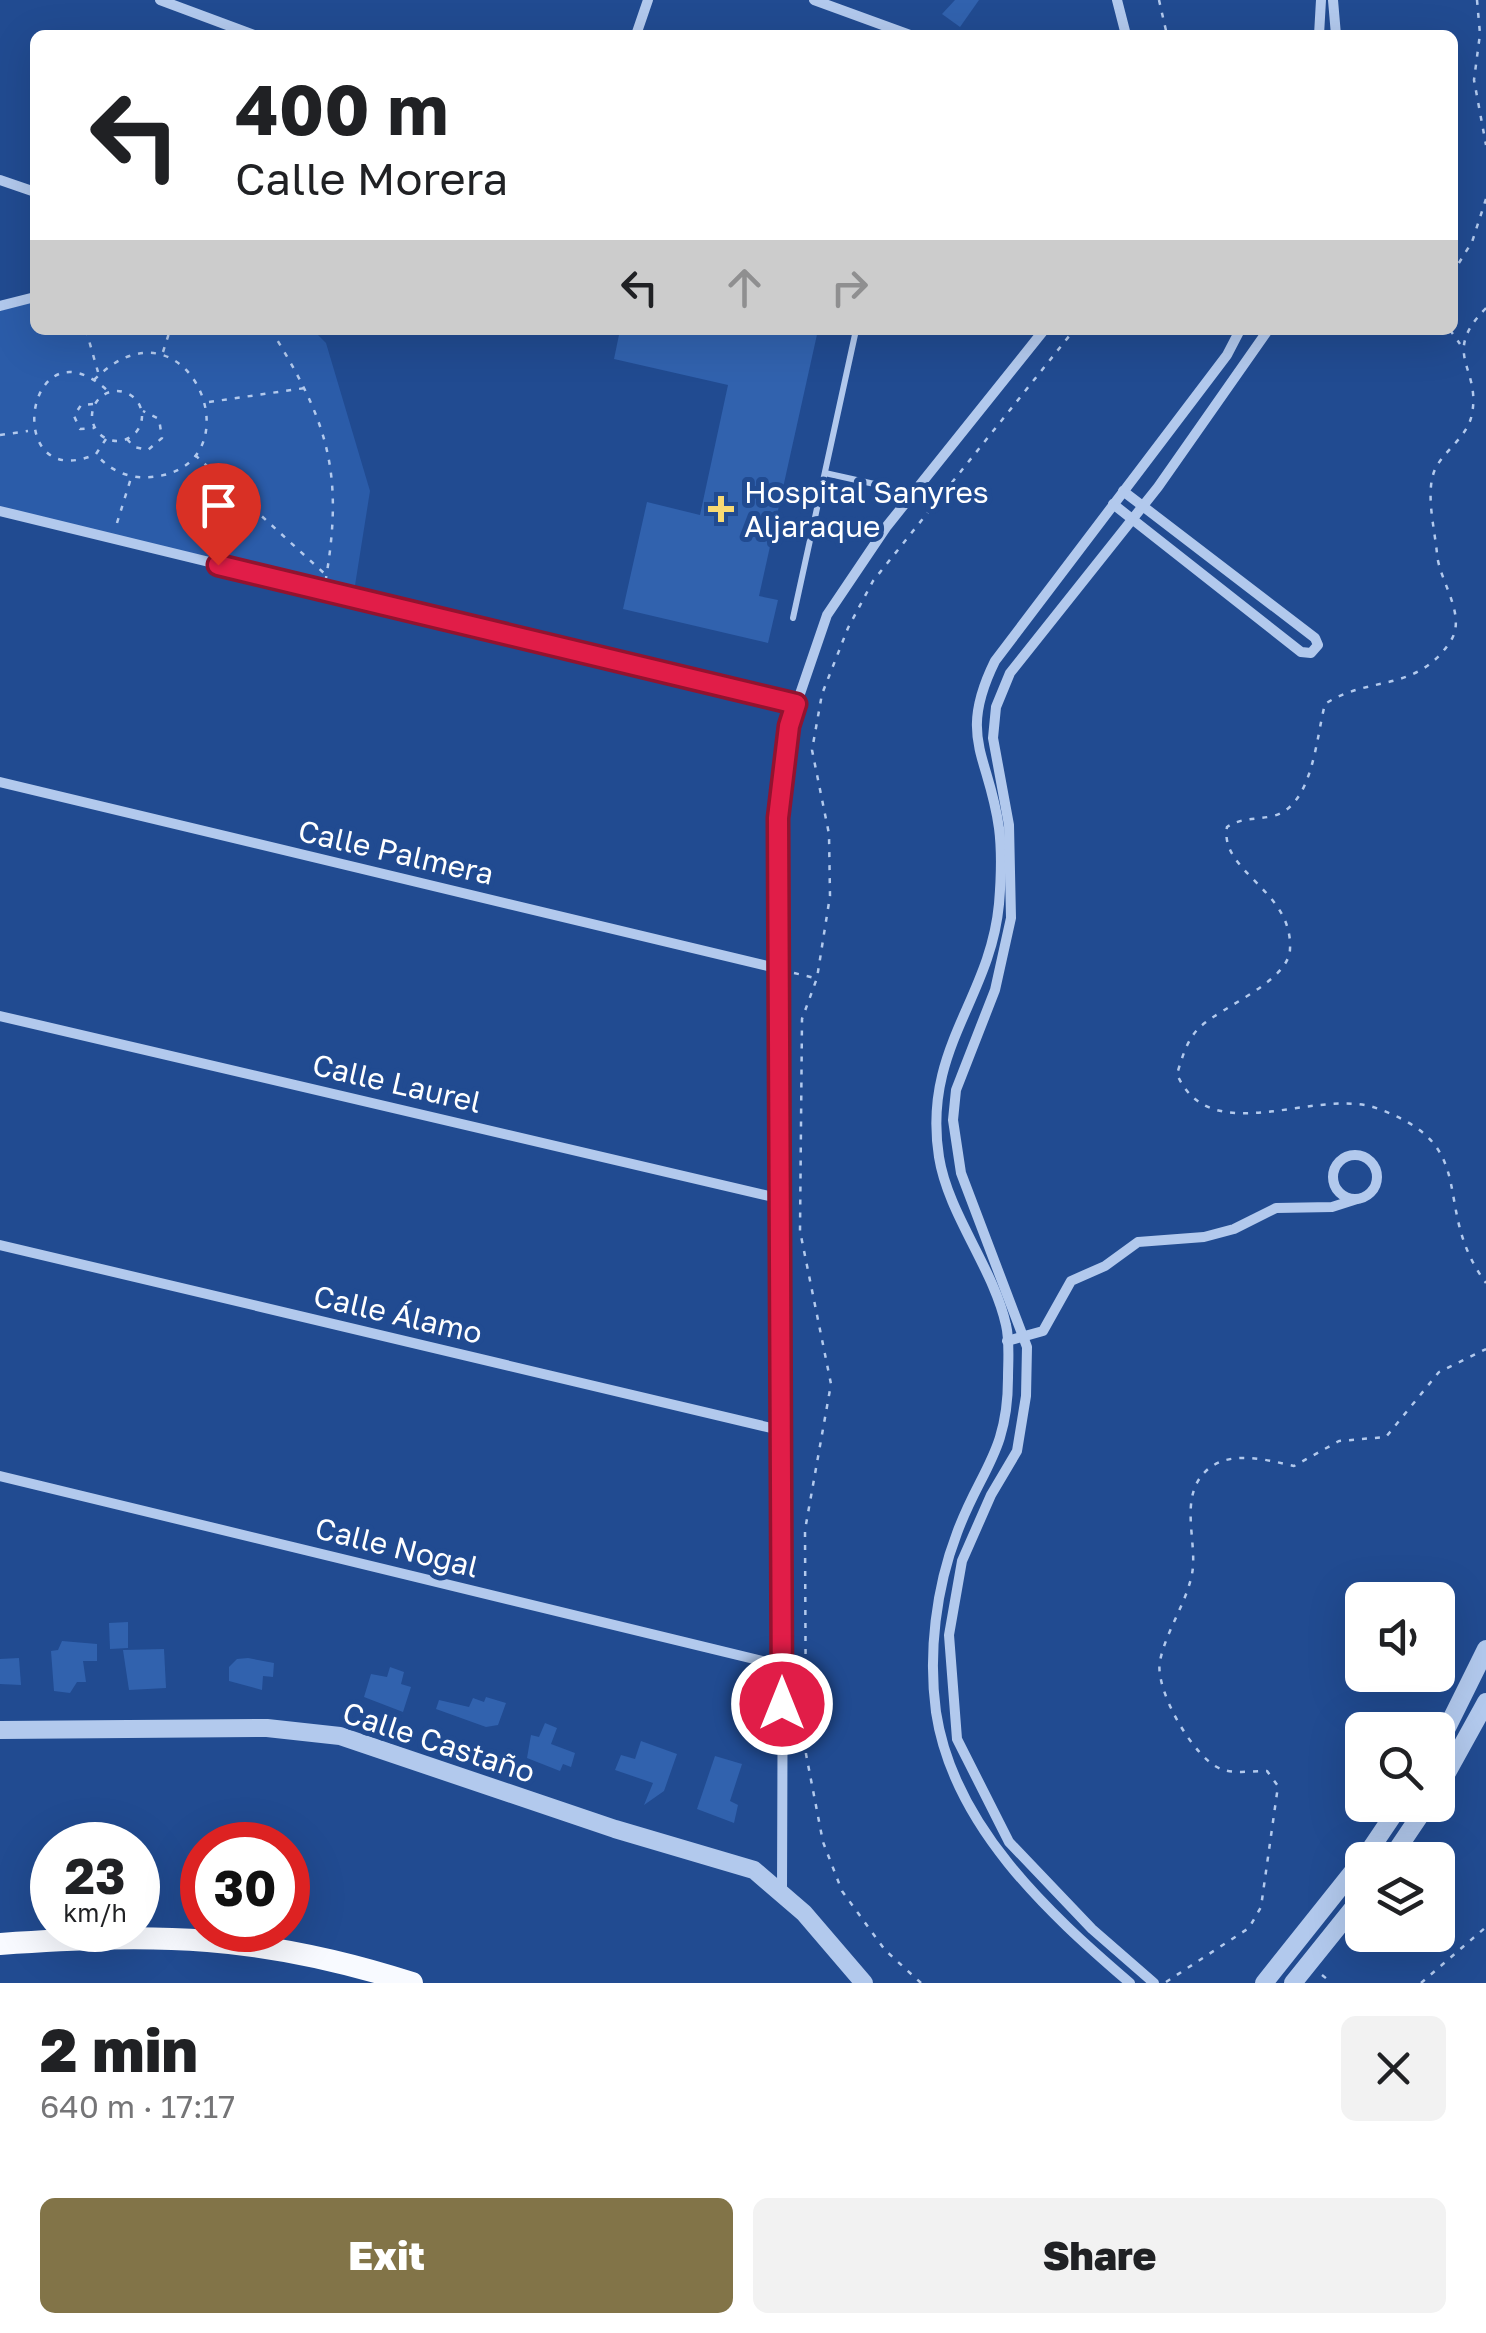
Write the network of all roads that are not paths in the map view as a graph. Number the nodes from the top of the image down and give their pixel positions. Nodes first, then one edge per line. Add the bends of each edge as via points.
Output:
1 (160, 0) edge
2 (648, 0) edge
3 (814, 0) edge
4 (1116, 0) edge
5 (1321, 0) edge
6 (1333, 0) edge
7 (241, 30) edge
8 (638, 30) edge
9 (896, 30) edge
10 (1125, 30) edge
11 (1320, 30) edge
12 (1336, 30) edge
13 (0, 180) edge
14 (30, 190) edge
15 (30, 298) edge
16 (0, 306) edge
17 (855, 335) edge
18 (1040, 335) edge
19 (1238, 335) edge
20 (1264, 335) edge
21 (825, 473) junction
22 (1123, 491) junction
23 (915, 492) junction
24 (1113, 504) junction
25 (1142, 506) junction
26 (0, 511) edge
27 (1132, 519) junction
28 (793, 618) dead end
29 (796, 704) junction
30 (0, 782) edge
31 (780, 969) junction
32 (0, 1016) edge
33 (782, 1199) junction
34 (1357, 1199) junction
35 (0, 1245) edge
36 (1025, 1339) junction
37 (1006, 1341) junction
38 (784, 1431) junction
39 (0, 1476) edge
40 (1486, 1648) edge
41 (783, 1666) junction
42 (1486, 1702) edge
43 (1455, 1712) edge
44 (0, 1730) edge
45 (1455, 1758) edge
46 (1345, 1882) edge
47 (782, 1894) junction
48 (1345, 1918) edge
49 (0, 1944) edge
50 (412, 1983) edge
51 (864, 1983) edge
52 (1130, 1983) edge
53 (1154, 1983) edge
54 (1264, 1983) edge
55 (1293, 1983) edge

1 - 7 street
2 - 8 street
3 - 9 street
4 - 10 street
5 - 11 street
6 - 12 street
13 - 14 street
15 - 16 street
17 - 21 lane
18 - 23 street
19 - 22 street
20 - 25 street
21 - 23 lane
21 - 28 lane
22 - 24 street
22 - 25 street
23 - 29 street via 827,615
24 - 27 street
24 - 37 street via 995,661 978,696 975,740 999,828 999,906 978,985 946,1050 934,1105 939,1160 1006,1325
25 - 27 street
25 - 27 street via 1318,646 1311,654 1301,652
26 - 29 street
27 - 36 street via 1010,673 996,707 1011,918 995,990 956,1090 953,1120 961,1173
29 - 31 street via 778,818
30 - 31 street, Calle Palmera
31 - 33 street
32 - 33 street, Calle Laurel
33 - 38 street
34 - 34 street via 1371,1192 1377,1177 1369,1161 1353,1156 1338,1163 1333,1180 1341,1194
34 - 36 street via 1332,1207 1276,1208 1204,1237 1138,1242 1071,1280 1043,1331
35 - 38 street, Calle Álamo
36 - 37 street
36 - 53 street via 1026,1396 1016,1451 962,1561 949,1635 957,1739 1010,1842
37 - 52 street via 1002,1443 958,1531 940,1594 936,1712 958,1789 1008,1863
38 - 41 street
39 - 41 street, Calle Nogal
40 - 43 street
41 - 47 street
42 - 45 street
44 - 47 street, Calle Castaño via 268,1728 340,1736 754,1870
46 - 54 street
47 - 51 street, Calle Castaño
48 - 55 street
49 - 50 main road via 129,1934 204,1938 276,1946

